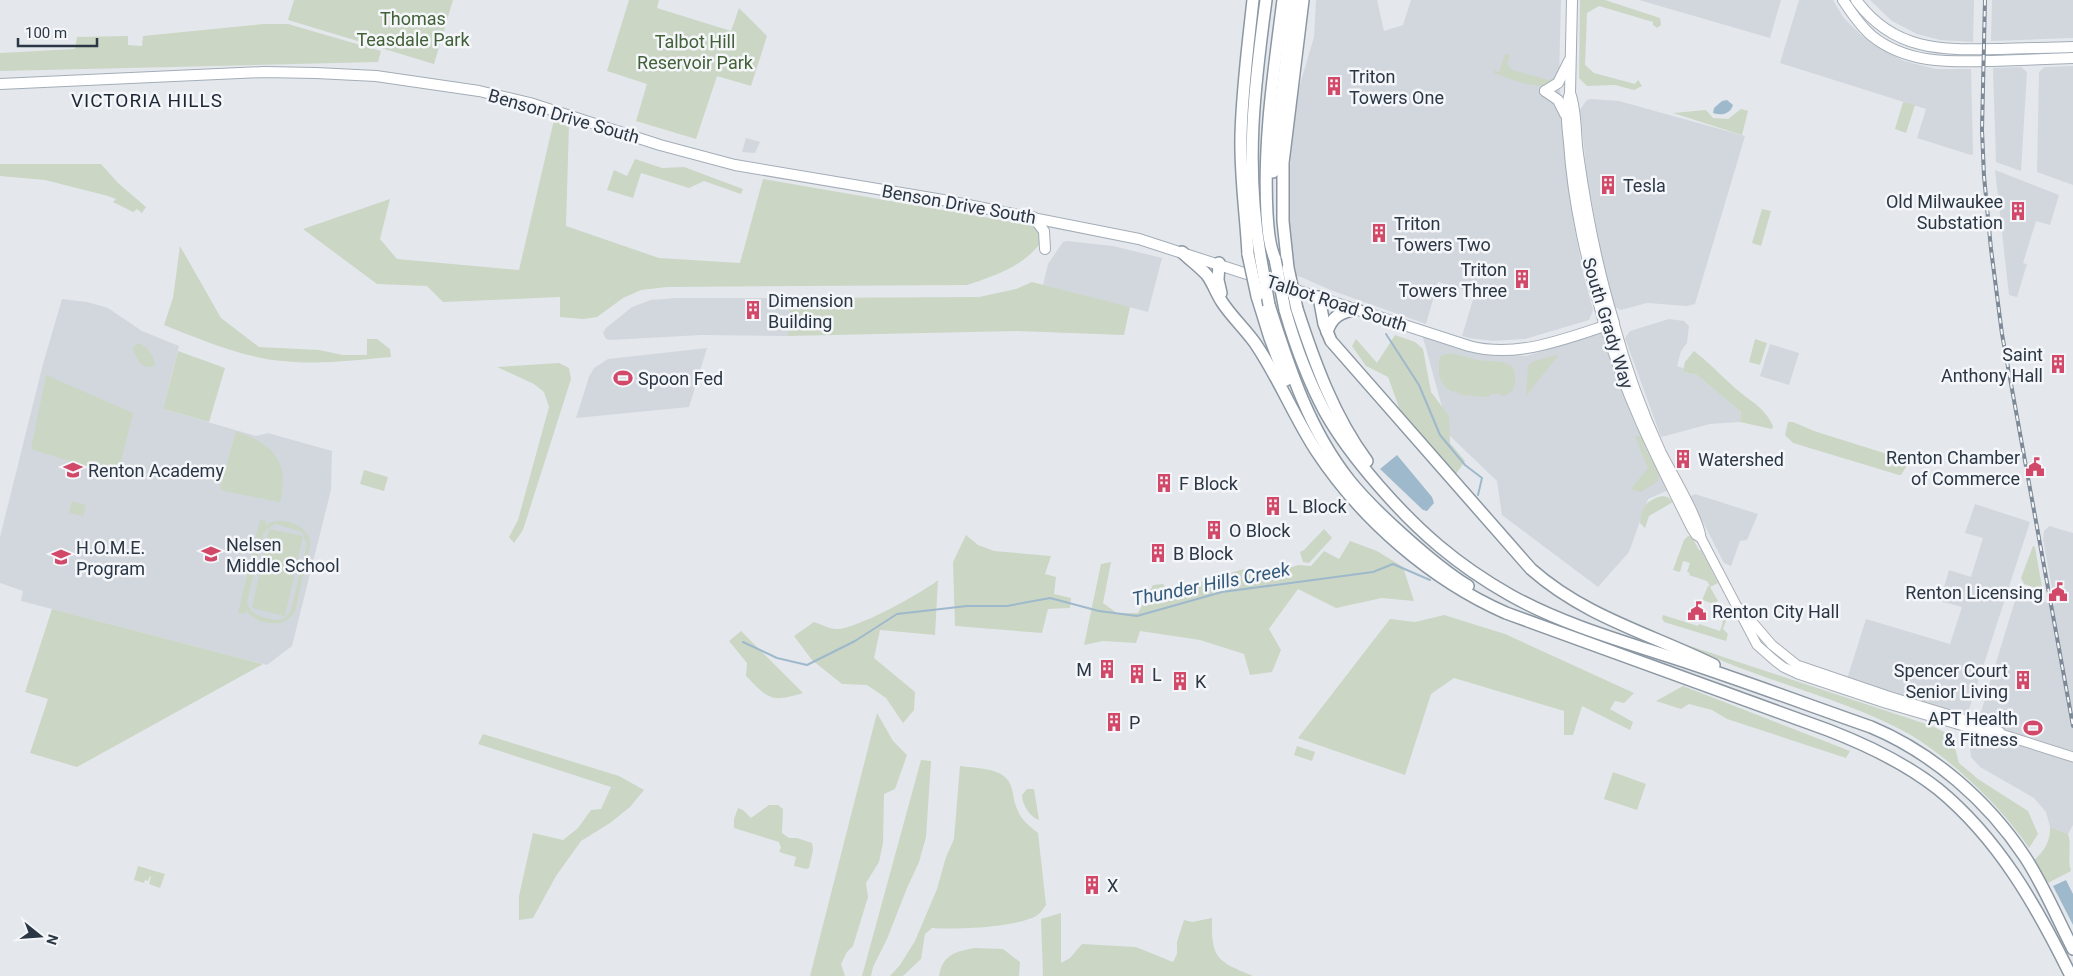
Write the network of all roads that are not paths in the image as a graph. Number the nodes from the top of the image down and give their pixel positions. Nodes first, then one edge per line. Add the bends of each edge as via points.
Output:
1 (1253, 0) edge
2 (1277, 0) edge
3 (1283, 0) edge
4 (1293, 0) edge
5 (1303, 0) edge
6 (1572, 0) edge
7 (1843, 0) edge
8 (1856, 0) edge
9 (1265, 3) edge
10 (2073, 47) edge
11 (1571, 56) junction
12 (2073, 58) edge
13 (0, 84) edge
14 (1570, 93) junction
15 (1567, 118) junction
16 (1580, 197) junction
17 (1033, 217) junction
18 (1061, 222) joint
19 (1045, 250) dead end
20 (1256, 250) junction
21 (1182, 252) junction
22 (1275, 259) junction
23 (1592, 261) junction
24 (1219, 263) junction
25 (1319, 297) junction
26 (1599, 302) junction
27 (1357, 309) junction
28 (1229, 310) junction
29 (1610, 325) junction
30 (1327, 332) junction
31 (1587, 332) junction
32 (1312, 422) junction
33 (1427, 537) junction
34 (1549, 628) junction
35 (1751, 684) junction
36 (2073, 757) edge
37 (2026, 892) junction
38 (2073, 949) edge
39 (2065, 976) edge
40 (2071, 976) edge

1 - 20 highway via 1242,92 1241,137 1242,193
2 - 20 highway via 1260,149
3 - 22 highway via 1266,157 1268,226
4 - 22 highway via 1272,186
5 - 33 highway, bridge via 1283,163 1288,268 1297,309 1324,381 1354,440
6 - 11 main road, South Grady Way
7 - 12 main road via 1872,35 1897,51 1920,59 1960,62
8 - 10 main road via 1884,28 1928,47 1951,50
9 - 20 highway via 1252,130
11 - 14 main road, South Grady Way
11 - 15 main road via 1560,80 1545,91 1560,102
13 - 17 main road, Benson Drive South via 264,72 376,76 425,82 530,102 660,145 735,165
14 - 15 main road, South Grady Way via 1566,105
14 - 16 main road, South Grady Way via 1574,104
15 - 16 main road, South Grady Way via 1572,177
16 - 23 main road, South Grady Way
16 - 23 main road, South Grady Way via 1584,221 1589,223
17 - 18 main road, Benson Drive South
17 - 19 main road via 1044,231
18 - 21 main road, Talbot Road South via 1120,234
20 - 32 highway, bridge via 1290,371
20 - 32 highway, bridge via 1257,296 1270,338 1298,404
21 - 24 main road, Talbot Road South
21 - 28 highway via 1208,276
22 - 33 highway, bridge via 1296,346 1318,398 1334,426 1371,476
23 - 26 main road, South Grady Way
23 - 29 main road, South Grady Way
24 - 25 main road, Talbot Road South
24 - 28 highway via 1218,280
25 - 27 main road, Talbot Road South
25 - 30 highway
26 - 29 main road, South Grady Way
26 - 31 main road via 1592,327
27 - 30 highway via 1335,316
27 - 31 main road, Talbot Road South via 1486,350 1526,349
28 - 34 highway via 1255,343 1333,476 1374,520 1419,560 1455,586 1485,604
29 - 31 main road, Talbot Road South
29 - 36 main road, South Grady Way via 1645,415 1700,528 1701,538 1738,605 1745,625 1774,660 1798,674 1885,703
30 - 35 highway via 1353,366 1543,580 1599,615
32 - 34 highway via 1349,480 1407,538 1464,584 1510,611
33 - 35 highway via 1476,574 1534,607
34 - 37 highway via 1828,730 1888,757 1938,789 1970,818
35 - 38 highway via 1882,732 1951,775 1987,809 2026,858
37 - 39 highway
37 - 40 highway

